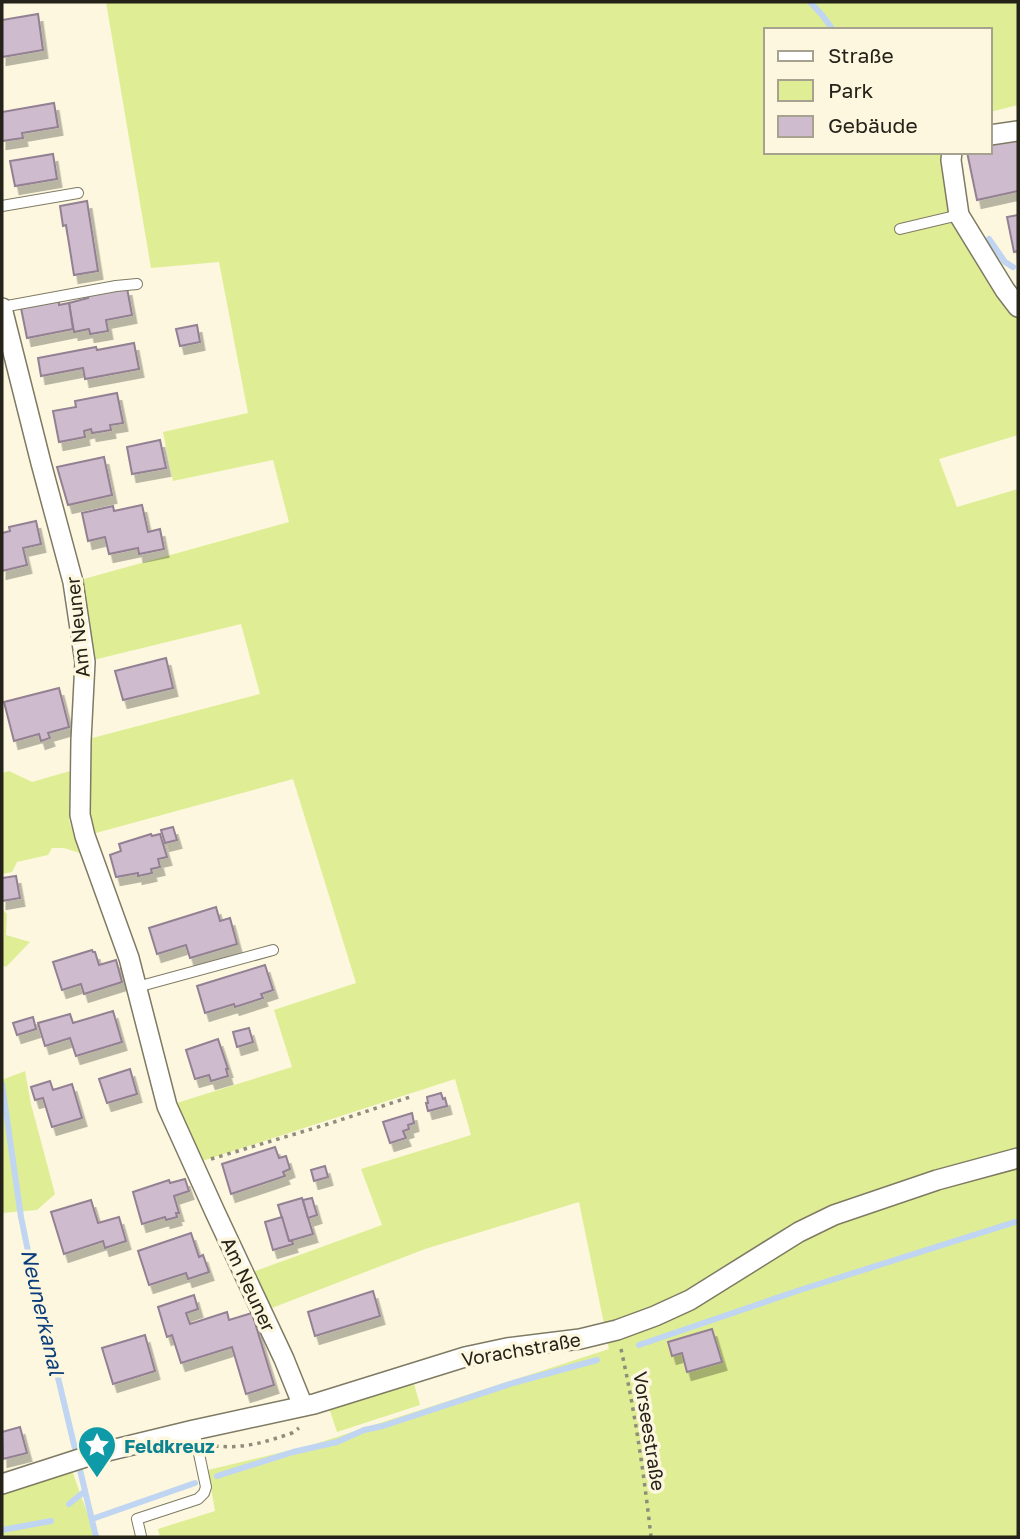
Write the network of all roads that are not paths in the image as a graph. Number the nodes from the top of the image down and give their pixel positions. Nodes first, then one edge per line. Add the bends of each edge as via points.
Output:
1 (1018, 131) edge
2 (992, 135) edge
3 (952, 154) edge
4 (78, 193) dead end
5 (2, 206) edge
6 (959, 215) junction
7 (900, 229) dead end
8 (137, 284) dead end
9 (1018, 307) edge
10 (2, 308) edge
11 (273, 950) dead end
12 (138, 987) junction
13 (1018, 1158) edge
14 (303, 1406) junction
15 (194, 1430) junction
16 (2, 1484) edge
17 (141, 1536) edge

1 - 2 street
3 - 6 street
4 - 5 lane
6 - 7 lane
6 - 9 street via 1010,287
8 - 10 lane, Am Neuner
10 - 12 street, Am Neuner via 73,582 85,662 80,815
11 - 12 lane
12 - 14 street, Am Neuner via 166,1105
13 - 14 street, Vorachstraße via 834,1215 655,1316 580,1339 466,1357
14 - 15 street, Vorachstraße
15 - 16 street, Vorachstraße via 95,1454
15 - 17 lane via 204,1493 137,1520

